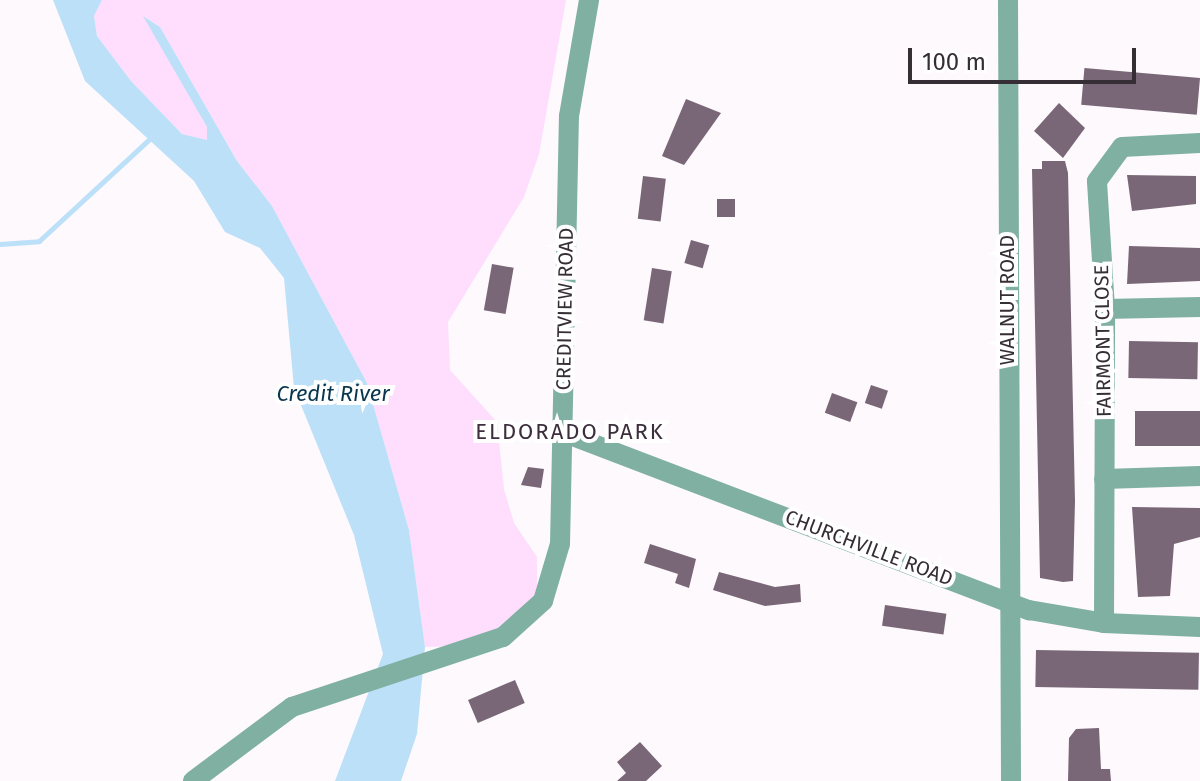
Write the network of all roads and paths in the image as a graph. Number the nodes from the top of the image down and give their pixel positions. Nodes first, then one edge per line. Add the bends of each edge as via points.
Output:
1 (589, 0) edge
2 (1008, 0) edge
3 (1200, 143) edge
4 (1200, 307) edge
5 (1105, 309) junction
6 (562, 432) junction
7 (1200, 476) edge
8 (1104, 479) junction
9 (1007, 601) junction
10 (1104, 623) junction
11 (1200, 627) edge
12 (193, 781) edge
13 (1011, 781) edge

1 - 6 street, CREDITVIEW ROAD via 569,116
2 - 9 street, WALNUT ROAD
3 - 5 street, FAIRMONT CLOSE via 1136,144 1102,167
4 - 5 street
5 - 8 street, FAIRMONT CLOSE
6 - 9 street, CHURCHVILLE ROAD
6 - 12 street, CREDITVIEW ROAD via 560,544 543,601 503,637 357,681 265,722
7 - 8 street
8 - 10 street, FAIRMONT CLOSE
9 - 10 street, CHURCHVILLE ROAD
9 - 13 street
10 - 11 street, CHURCHVILLE ROAD

